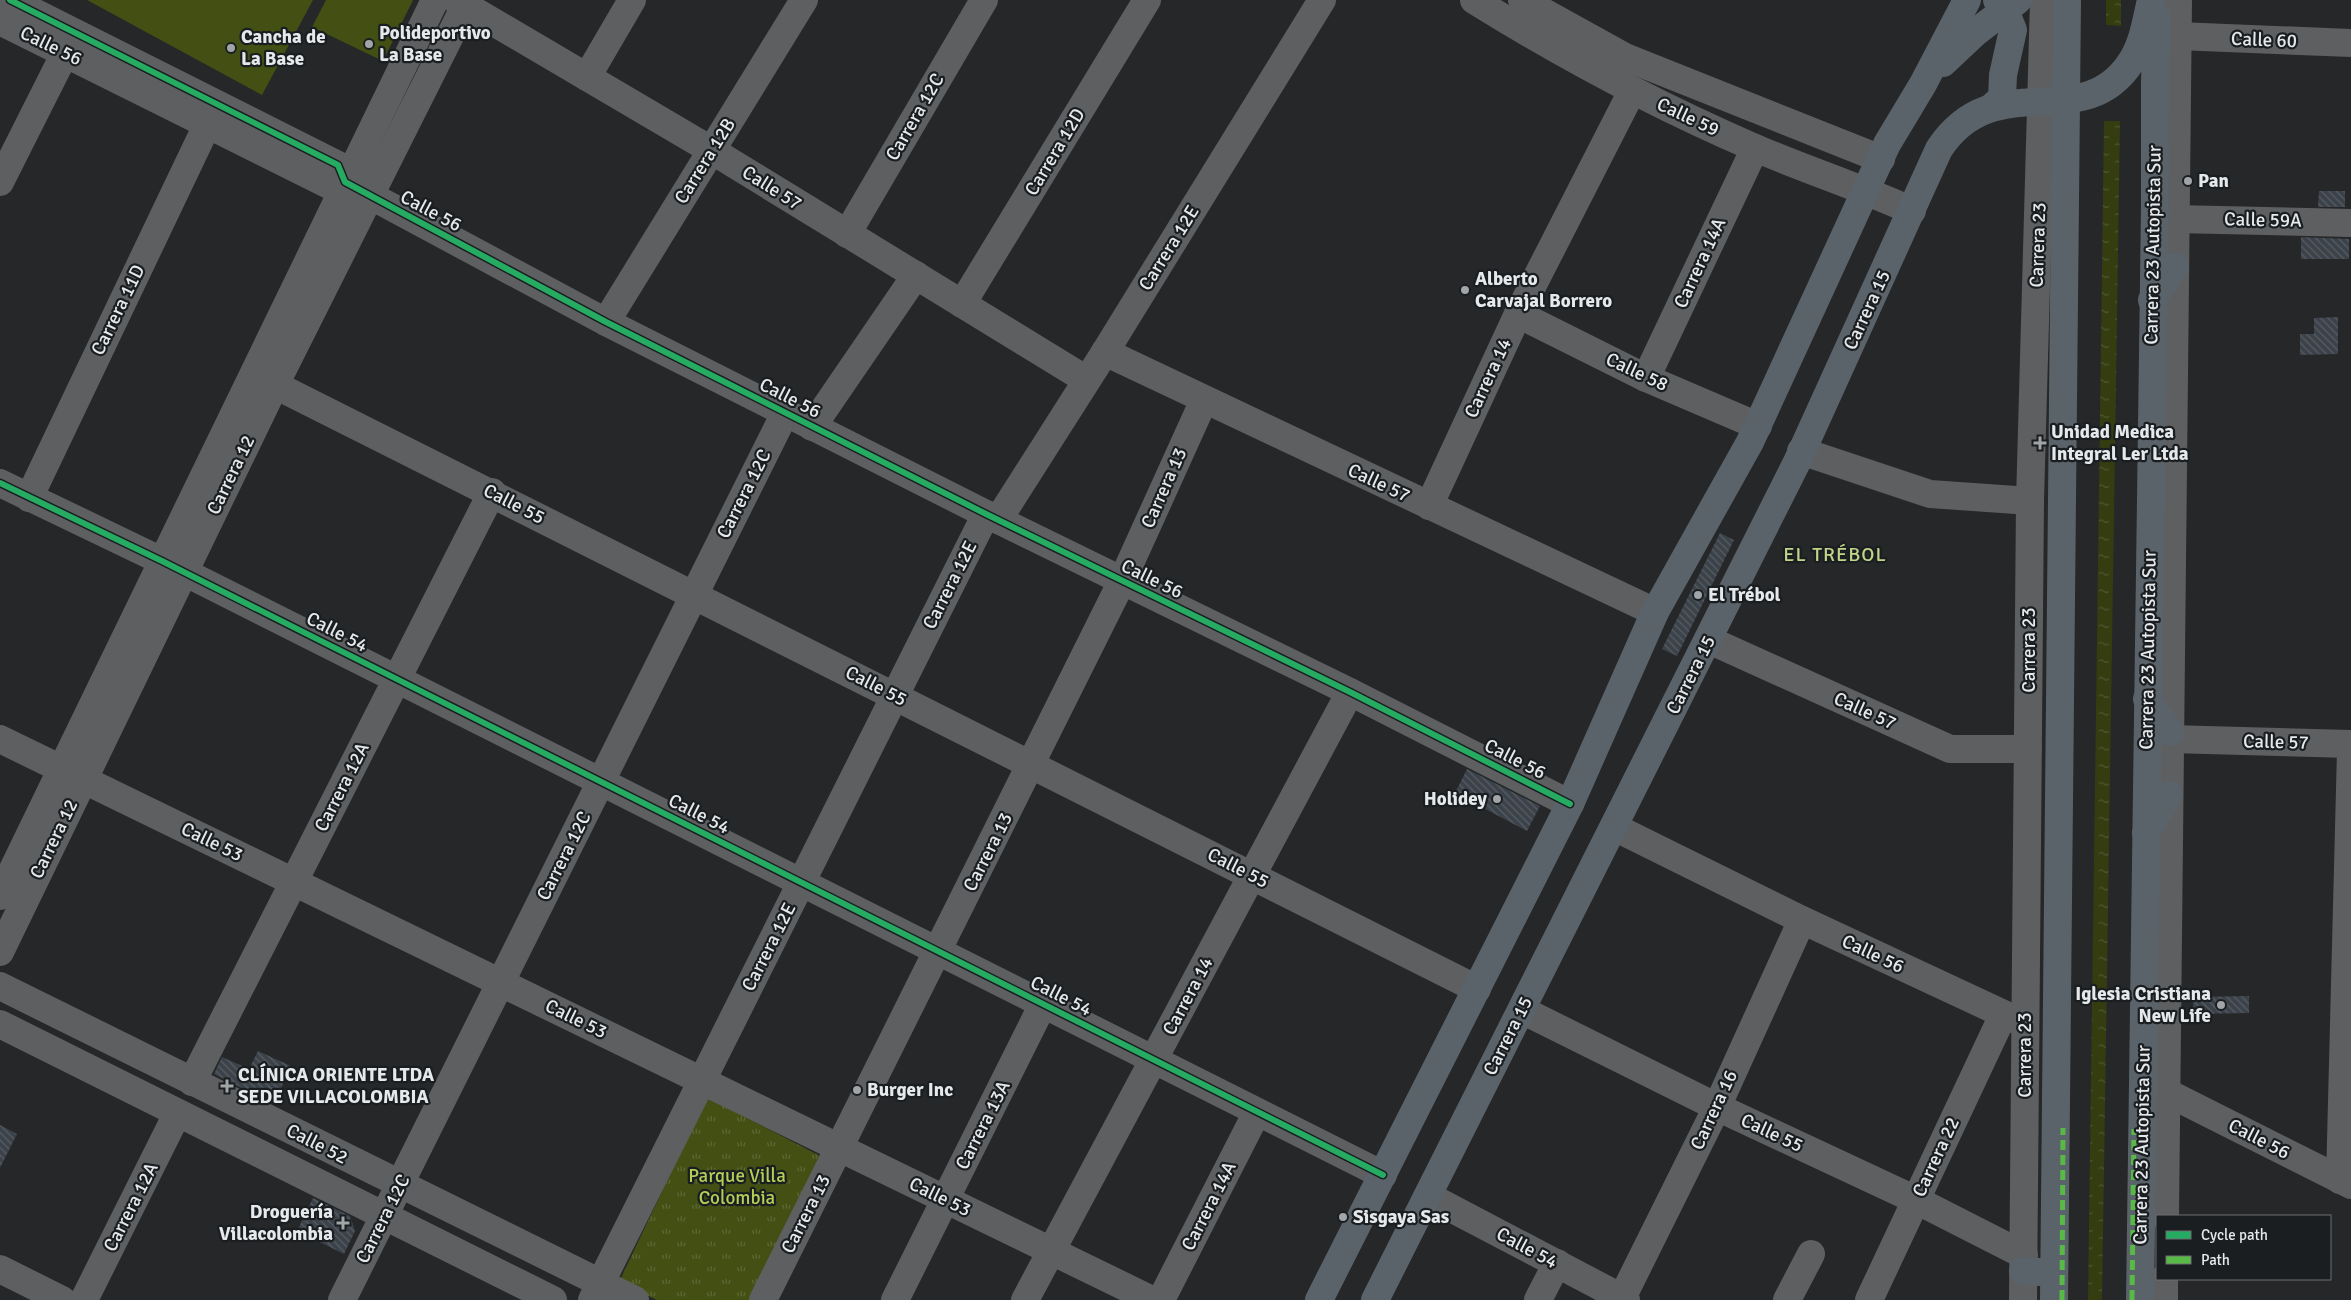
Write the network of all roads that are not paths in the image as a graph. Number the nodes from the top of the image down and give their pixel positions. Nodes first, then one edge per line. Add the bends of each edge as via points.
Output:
1 (10, 0) edge
2 (435, 0) edge
3 (632, 0) edge
4 (804, 0) edge
5 (984, 0) edge
6 (1147, 0) edge
7 (1322, 0) edge
8 (1474, 0) edge
9 (1522, 0) edge
10 (1968, 0) edge
11 (2044, 0) edge
12 (2067, 0) edge
13 (2151, 0) edge
14 (2158, 0) edge
15 (2178, 0) edge
16 (463, 2) edge
17 (2006, 3) edge
18 (0, 21) edge
19 (2178, 36) junction
20 (2351, 43) edge
21 (65, 53) junction
22 (587, 77) junction
23 (1624, 77) junction
24 (1923, 84) junction
25 (2054, 101) junction
26 (1992, 107) junction
27 (208, 123) junction
28 (1755, 148) junction
29 (711, 150) junction
30 (1881, 159) junction
31 (341, 174) junction
32 (0, 182) edge
33 (1867, 191) junction
34 (370, 195) junction
35 (1912, 211) junction
36 (2168, 221) junction
37 (2351, 222) edge
38 (847, 234) junction
39 (2175, 267) junction
40 (916, 275) junction
41 (2152, 300) junction
42 (962, 304) junction
43 (1518, 314) junction
44 (606, 322) junction
45 (1105, 352) junction
46 (1646, 378) junction
47 (1085, 380) junction
48 (274, 385) junction
49 (1204, 400) junction
50 (785, 413) junction
51 (1758, 426) junction
52 (812, 427) junction
53 (1801, 451) junction
54 (0, 483) edge
55 (492, 492) junction
56 (29, 498) junction
57 (2030, 501) junction
58 (1429, 506) junction
59 (992, 517) junction
60 (172, 567) junction
61 (1122, 581) junction
62 (694, 594) junction
63 (1655, 612) junction
64 (1708, 640) junction
65 (397, 679) junction
66 (1350, 692) junction
67 (895, 696) junction
68 (2147, 699) junction
69 (2170, 736) junction
70 (0, 739) edge
71 (2351, 744) edge
72 (2028, 749) junction
73 (2351, 750) edge
74 (1031, 764) junction
75 (73, 774) junction
76 (601, 782) junction
77 (2170, 795) junction
78 (1570, 804) junction
79 (1614, 827) junction
80 (2146, 833) junction
81 (1252, 875) junction
82 (294, 882) junction
83 (802, 882) junction
84 (0, 896) edge
85 (1802, 920) junction
86 (938, 951) junction
87 (0, 952) edge
88 (501, 983) junction
89 (0, 986) edge
90 (1477, 988) junction
91 (1044, 1004) junction
92 (1522, 1010) junction
93 (2014, 1020) junction
94 (0, 1024) edge
95 (1154, 1059) junction
96 (702, 1081) junction
97 (192, 1082) junction
98 (2166, 1092) junction
99 (1717, 1107) junction
100 (1257, 1112) junction
101 (177, 1114) junction
102 (839, 1148) junction
103 (1383, 1175) junction
104 (2345, 1183) edge
105 (400, 1186) junction
106 (1428, 1196) junction
107 (945, 1199) junction
108 (1916, 1200) junction
109 (2165, 1215) edge
110 (384, 1217) junction
111 (1051, 1251) junction
112 (1811, 1254) dead end
113 (1557, 1263) junction
114 (2024, 1263) junction
115 (0, 1269) edge
116 (2054, 1273) junction
117 (2164, 1280) edge
118 (597, 1292) edge
119 (1624, 1299) edge
120 (62, 1300) edge
121 (84, 1300) edge
122 (342, 1300) edge
123 (553, 1300) edge
124 (635, 1300) edge
125 (763, 1300) edge
126 (895, 1300) edge
127 (1025, 1300) edge
128 (1152, 1300) edge
129 (1161, 1300) edge
130 (1320, 1300) edge
131 (1376, 1300) edge
132 (1538, 1300) edge
133 (1786, 1300) edge
134 (1869, 1300) edge
135 (2023, 1300) edge
136 (2054, 1300) edge
137 (2140, 1300) edge
138 (2164, 1300) edge

1 - 31 street, Calle 56
2 - 31 street, Carrera 12
3 - 22 street
4 - 29 street, Carrera 12B
5 - 38 street, Carrera 12C
6 - 42 street, Carrera 12D
7 - 45 street, Carrera 12E
8 - 23 street, Calle 59
9 - 23 street, Calle 59
10 - 24 main road
11 - 25 street, Carrera 23
12 - 25 main road
13 - 25 main road, Carrera 15 via 2140,42 2132,61 2121,74 2108,86 2088,96
14 - 36 main road, Carrera 23 Autopista Sur via 2155,82
15 - 19 street
16 - 22 street, Calle 57
16 - 34 street, Carrera 12
17 - 24 main road
17 - 26 main road via 2013,30 2003,75 2002,98
18 - 21 street, Calle 56
19 - 20 street, Calle 60
19 - 36 street
21 - 27 street, Calle 56
21 - 32 street
22 - 29 street, Calle 57
23 - 28 street, Calle 59
23 - 30 street, Calle 59
23 - 43 street, Carrera 14
24 - 30 main road
25 - 26 main road, Carrera 15
25 - 57 street, Carrera 23
25 - 116 main road
26 - 35 main road, Carrera 15 via 1971,116 1947,138
27 - 31 street, Calle 56 via 329,185
27 - 56 street, Carrera 11D
28 - 33 street, Calle 59
28 - 46 street, Carrera 14A
29 - 38 street, Calle 57
29 - 44 street, Carrera 12B
30 - 33 main road
31 - 34 street, Calle 56
31 - 60 street, Carrera 12
33 - 35 street, Calle 59
33 - 51 main road
34 - 44 street, Calle 56
34 - 48 street, Carrera 12
35 - 53 main road, Carrera 15
36 - 37 street, Calle 59A
36 - 39 street
36 - 41 main road, Carrera 23 Autopista Sur
38 - 40 street, Calle 57
39 - 41 main road
39 - 69 street
40 - 42 street, Calle 57
40 - 52 street
41 - 68 main road, Carrera 23 Autopista Sur
42 - 47 street, Calle 57
43 - 46 street, Calle 58
43 - 58 street, Carrera 14
44 - 50 street, Calle 56
45 - 47 street, Carrera 12E
45 - 49 street, Calle 57
46 - 51 street, Calle 58
47 - 59 street, Carrera 12E
48 - 55 street, Calle 55
48 - 60 street, Carrera 12
49 - 58 street, Calle 57
49 - 61 street, Carrera 13
50 - 52 street, Calle 56
50 - 62 street, Carrera 12C
51 - 63 main road
52 - 59 street, Calle 56
53 - 57 street via 1930,494
53 - 64 main road, Carrera 15
54 - 56 street, Calle 54
55 - 62 street, Calle 55
55 - 65 street, Carrera 12A
56 - 60 street, Calle 54
57 - 72 street, Carrera 23
58 - 63 street, Calle 57
59 - 61 street, Calle 56
59 - 67 street, Carrera 12E
60 - 65 street, Calle 54
60 - 75 street, Carrera 12
61 - 66 street, Calle 56
61 - 74 street, Carrera 13
62 - 67 street, Calle 55
62 - 76 street, Carrera 12C
63 - 78 main road
64 - 72 street, Calle 57 via 1950,749
64 - 79 main road, Carrera 15
65 - 76 street, Calle 54
65 - 82 street, Carrera 12A
66 - 78 street, Calle 56
66 - 81 street, Carrera 14
67 - 74 street, Calle 55
67 - 83 street, Carrera 12E
68 - 69 main road
68 - 80 main road, Carrera 23 Autopista Sur
69 - 71 street, Calle 57
69 - 77 street
70 - 75 street, Calle 53
72 - 93 street, Carrera 23
73 - 104 street
74 - 81 street, Calle 55
74 - 86 street, Carrera 13
75 - 82 street, Calle 53
75 - 84 street, Carrera 12
75 - 87 street, Carrera 12
76 - 83 street, Calle 54
76 - 88 street, Carrera 12C
77 - 80 main road
77 - 98 street
78 - 90 main road
79 - 85 street, Calle 56
79 - 92 main road, Carrera 15
80 - 137 main road, Carrera 23 Autopista Sur
81 - 90 street, Calle 55
81 - 95 street, Carrera 14
82 - 88 street, Calle 53
82 - 97 street, Carrera 12A
83 - 86 street, Calle 54
83 - 96 street, Carrera 12E
85 - 93 street, Calle 56
85 - 99 street, Carrera 16
86 - 91 street, Calle 54
86 - 102 street, Carrera 13
88 - 96 street, Calle 53
88 - 105 street, Carrera 12C
89 - 97 street, Calle 52
90 - 103 main road
91 - 95 street, Calle 54
91 - 107 street, Carrera 13A
92 - 99 street, Calle 55
92 - 106 main road, Carrera 15
93 - 108 street, Carrera 22
93 - 114 street, Carrera 23
94 - 101 street, Calle 52
95 - 100 street, Calle 54
95 - 111 street, Carrera 14
96 - 102 street, Calle 53
96 - 118 street, Carrera 12E
97 - 105 street, Calle 52
98 - 104 street, Calle 56
98 - 109 street
99 - 108 street, Calle 55
99 - 119 street, Carrera 16
100 - 103 street, Calle 54
100 - 129 street, Carrera 14A
101 - 110 street, Calle 52
101 - 121 street, Carrera 12A
102 - 107 street, Calle 53
102 - 125 street, Carrera 13
103 - 130 main road
105 - 110 street, Carrera 12C
105 - 118 street, Calle 52
106 - 113 street, Calle 54
106 - 131 main road, Carrera 15
107 - 111 street, Calle 53
107 - 126 street, Carrera 13A
108 - 114 street, Calle 55
108 - 134 street, Carrera 22
110 - 122 street, Carrera 12C
110 - 123 street, Calle 52
111 - 127 street, Carrera 14
111 - 128 street, Calle 53
112 - 133 street
113 - 119 street, Calle 54
113 - 132 street
114 - 116 main road
114 - 135 street, Carrera 23
115 - 120 street
116 - 136 main road
117 - 138 street
118 - 124 street, Calle 52

